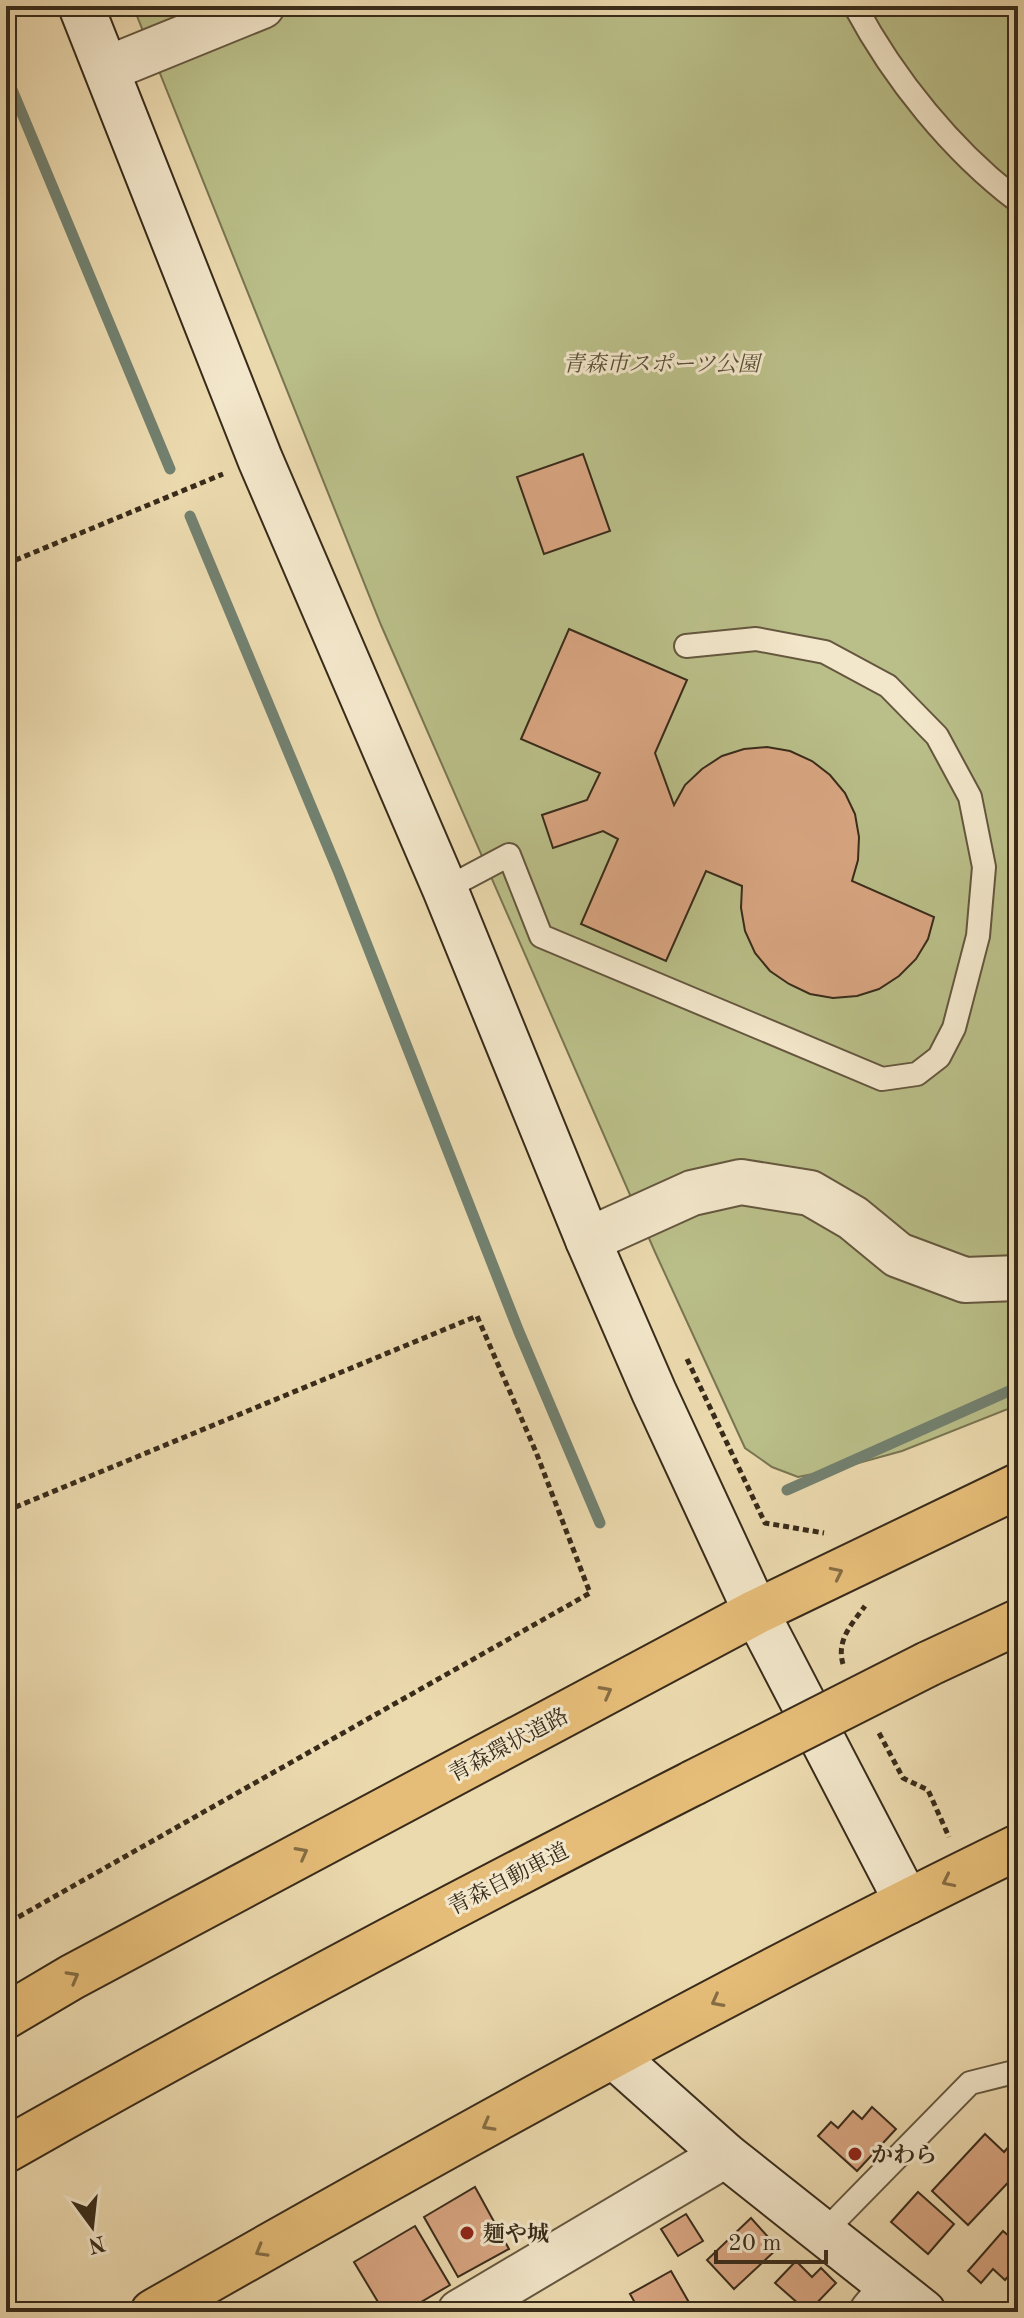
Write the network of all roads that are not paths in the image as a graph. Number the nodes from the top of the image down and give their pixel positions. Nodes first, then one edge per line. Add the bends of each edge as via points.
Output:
1 (81, 6) edge
2 (262, 6) edge
3 (855, 6) edge
4 (107, 69) junction
5 (1018, 201) edge
6 (686, 646) dead end
7 (445, 889) junction
8 (588, 1240) junction
9 (1018, 1278) edge
10 (1018, 1486) edge
11 (756, 1612) junction
12 (1018, 1622) edge
13 (1018, 1847) edge
14 (907, 1902) junction
15 (6, 2016) edge
16 (614, 2056) junction
17 (1018, 2071) edge
18 (6, 2150) edge
19 (725, 2155) junction
20 (823, 2233) junction
21 (896, 2304) edge
22 (153, 2312) edge
23 (460, 2312) edge

1 - 4 street
2 - 4 street
3 - 5 lane via 931,116 990,180
4 - 7 street via 260,459
6 - 7 lane via 756,639 825,652 888,686 937,736 970,797 984,867 978,936 954,1028 939,1057 917,1074 882,1079 541,936 509,855
7 - 8 street
8 - 9 street via 692,1193 741,1182 810,1193 853,1218 898,1255 965,1280
8 - 11 street
11 -> 10 highway, 青森環状道路
11 - 14 street
15 -> 11 highway, 青森環状道路
12 - 18 highway, 青森自動車道, bridge via 458,1902
13 -> 14 highway
14 -> 16 highway
16 - 19 street
16 -> 22 highway
17 - 20 lane via 970,2083
19 - 20 street
19 - 23 street
20 - 21 street

